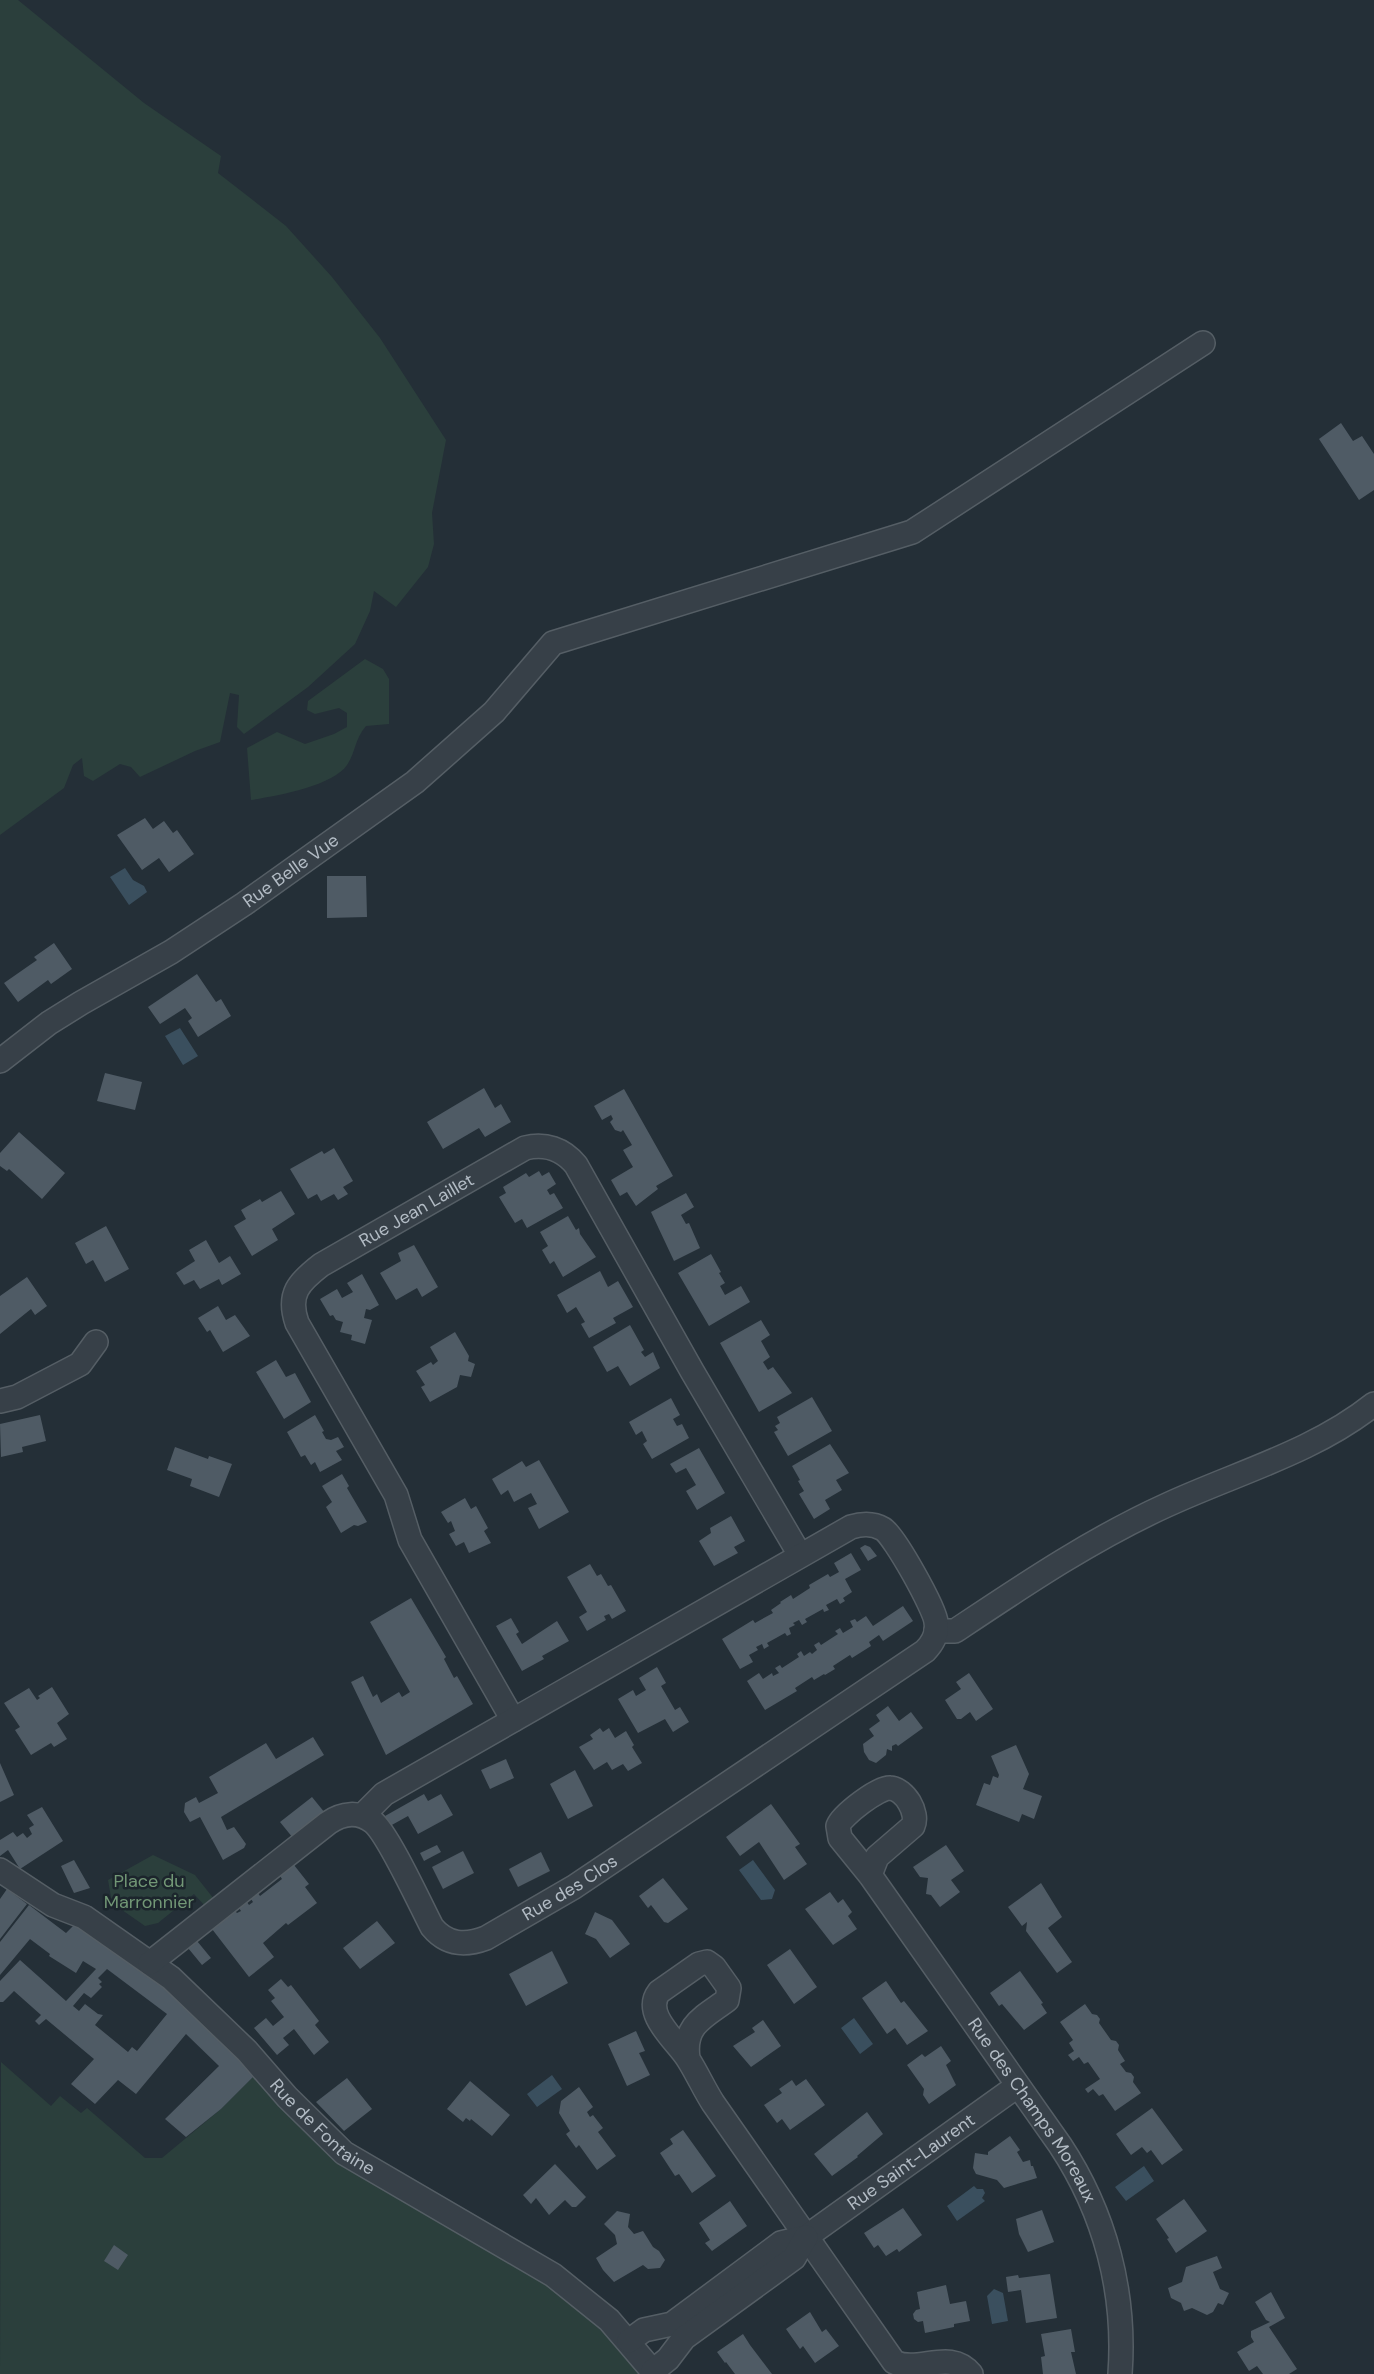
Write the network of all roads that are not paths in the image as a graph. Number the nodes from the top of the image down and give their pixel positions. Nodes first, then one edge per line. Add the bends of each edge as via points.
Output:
1 (1203, 343) dead end
2 (0, 1061) edge
3 (96, 1342) dead end
4 (0, 1401) edge
5 (1374, 1404) edge
6 (800, 1555) junction
7 (936, 1630) junction
8 (513, 1720) junction
9 (365, 1817) junction
10 (0, 1870) edge
11 (870, 1875) dead end
12 (150, 1963) junction
13 (688, 2058) dead end
14 (1017, 2086) junction
15 (806, 2237) junction
16 (629, 2341) junction
17 (891, 2365) edge
18 (654, 2373) edge
19 (971, 2374) edge
20 (1120, 2374) edge

1 - 2 street, Rue Belle Vue via 912,531 553,643 494,712 415,782 244,904 80,1003
3 - 4 street via 80,1364
5 - 7 street via 1300,1447 1166,1505 1063,1559 956,1631
6 - 7 street via 851,1527 884,1529 934,1614
6 - 8 street
6 - 8 street, Rue Jean Laillet via 576,1165 563,1152 537,1145 525,1148 321,1265 307,1275 293,1296 297,1323 396,1495 410,1540
7 - 9 street, Rue des Clos via 925,1651 777,1752 574,1887 473,1943 449,1941 432,1927 379,1829
8 - 9 street via 384,1794
9 - 12 street via 334,1818
10 - 12 street, Rue de Fontaine via 53,1905 84,1917
11 - 14 street, Rue des Champs Moreaux
12 - 16 street, Rue de Fontaine via 247,2051 344,2152 553,2275 593,2305
13 - 15 street via 713,2103
14 - 15 street, Rue Saint-Laurent
14 - 20 street, Rue des Champs Moreaux via 1072,2162 1100,2220 1119,2299
15 - 16 street, Rue Saint-Laurent via 781,2244 672,2324 644,2330
15 - 17 street
15 - 18 street, Rue Saint-Laurent via 794,2258 684,2338
16 - 18 street, Rue de Fontaine
17 - 19 street via 907,2368 950,2362

